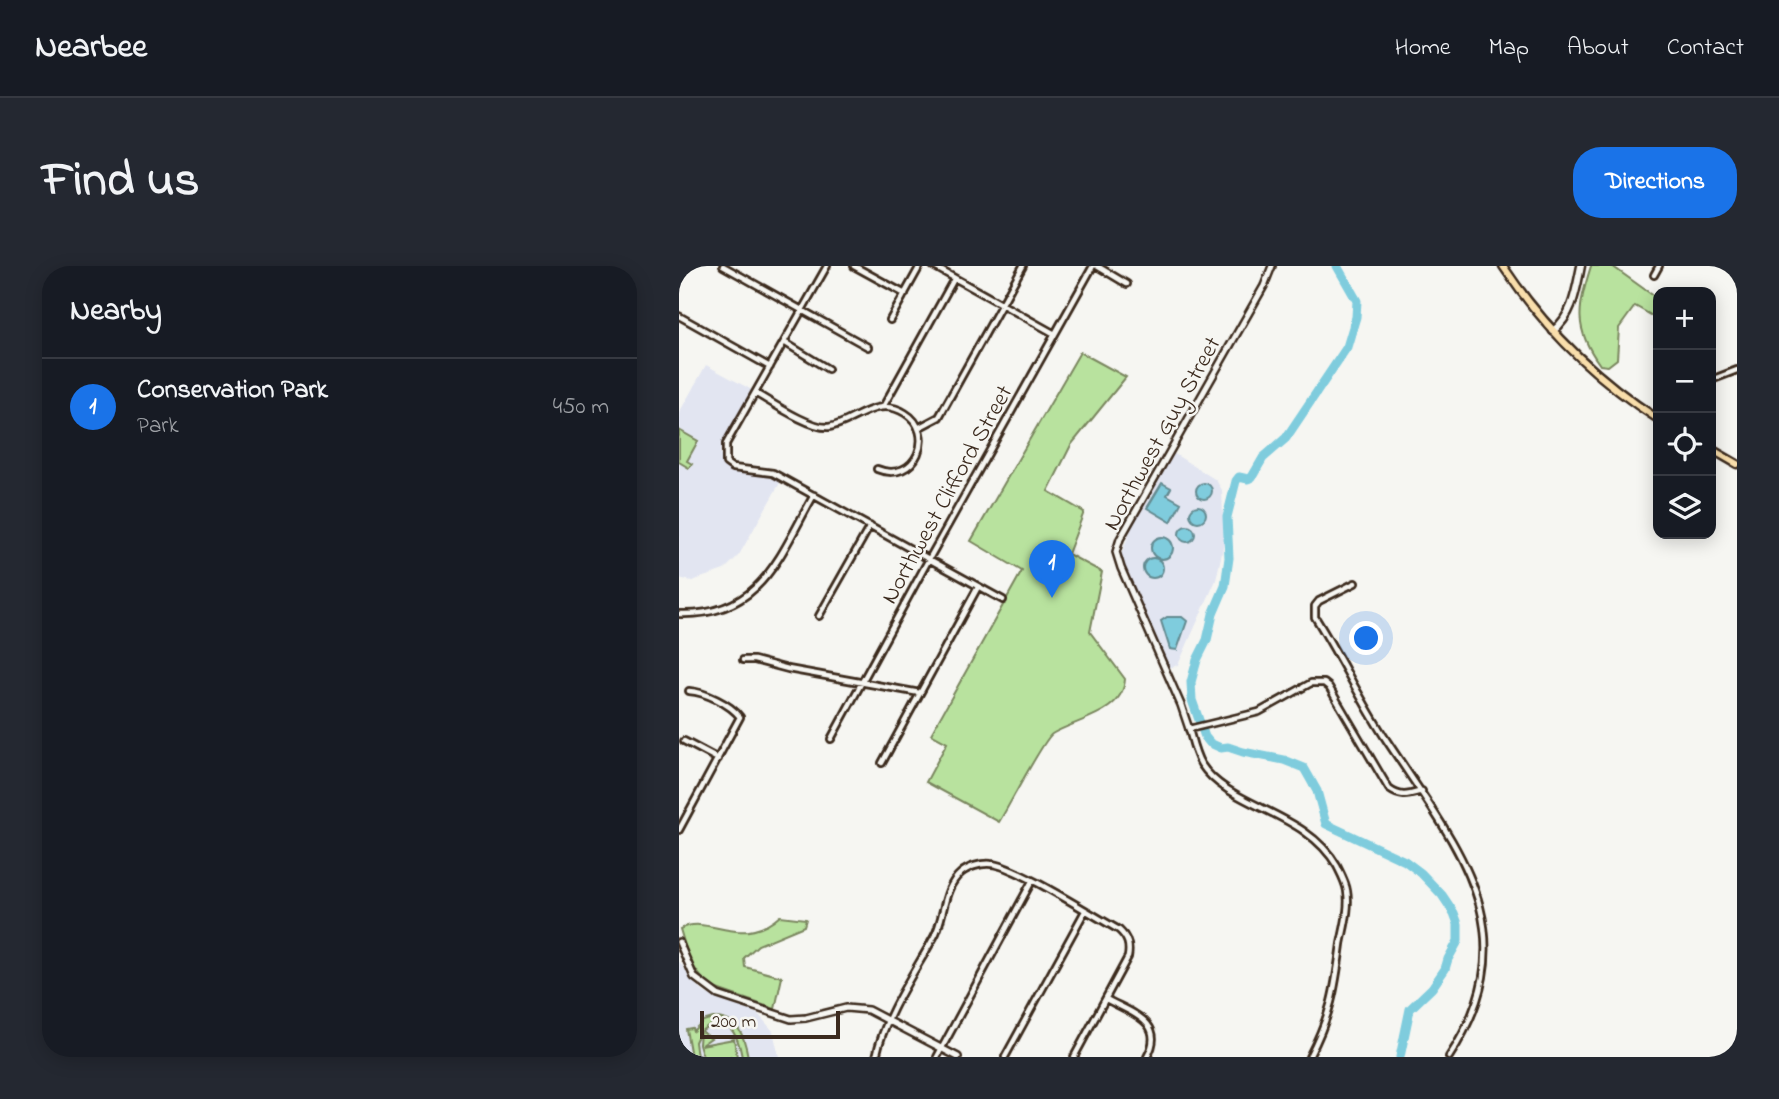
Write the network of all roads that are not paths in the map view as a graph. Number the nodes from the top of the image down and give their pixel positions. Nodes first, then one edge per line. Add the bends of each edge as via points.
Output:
1 (723, 266) edge
2 (827, 266) edge
3 (854, 266) edge
4 (920, 266) edge
5 (933, 266) edge
6 (953, 266) edge
7 (1023, 266) edge
8 (1095, 266) edge
9 (1272, 266) edge
10 (1503, 266) edge
11 (1581, 266) edge
12 (1658, 267) edge
13 (948, 275) junction
14 (1654, 275) dead end
15 (954, 279) junction
16 (1127, 284) dead end
17 (905, 293) junction
18 (1001, 304) junction
19 (802, 310) junction
20 (679, 316) edge
21 (890, 320) dead end
22 (1553, 331) junction
23 (1055, 334) junction
24 (784, 342) junction
25 (868, 347) dead end
26 (770, 367) junction
27 (828, 369) dead end
28 (1737, 369) edge
29 (1716, 378) edge
30 (755, 393) junction
31 (883, 407) junction
32 (1653, 415) edge
33 (920, 427) junction
34 (1716, 452) edge
35 (1737, 464) edge
36 (877, 469) dead end
37 (814, 495) junction
38 (870, 526) junction
39 (929, 559) junction
40 (1356, 583) dead end
41 (978, 587) junction
42 (1003, 600) dead end
43 (679, 614) edge
44 (820, 617) dead end
45 (743, 660) dead end
46 (863, 683) junction
47 (688, 691) dead end
48 (920, 693) junction
49 (1192, 728) junction
50 (831, 739) dead end
51 (684, 741) dead end
52 (718, 759) junction
53 (882, 763) dead end
54 (1422, 791) junction
55 (681, 821) edge
56 (679, 830) edge
57 (1032, 881) junction
58 (1085, 911) junction
59 (679, 942) edge
60 (1106, 999) junction
61 (889, 1019) junction
62 (941, 1048) junction
63 (876, 1057) edge
64 (937, 1057) edge
65 (958, 1057) edge
66 (1005, 1057) edge
67 (1074, 1057) edge
68 (1147, 1057) edge
69 (1309, 1057) edge
70 (1449, 1057) edge

1 - 19 street
2 - 19 street
3 - 17 street
4 - 17 street
5 - 13 street
6 - 13 street
7 - 18 street
8 - 16 street
8 - 23 street, Northwest Clifford Street
9 - 49 street, Northwest Guy Street via 1116,552
10 - 22 main road
11 - 22 main road via 1571,307
12 - 14 street
13 - 15 street
15 - 18 street
15 - 31 street
17 - 21 street
18 - 23 street
18 - 33 street via 939,417
19 - 24 street
19 - 25 street
20 - 26 street
22 - 32 main road via 1597,375
23 - 39 street, Northwest Clifford Street
24 - 26 street
24 - 27 street
26 - 30 street
28 - 29 street
30 - 31 street via 814,425 828,427
30 - 37 street via 726,444 726,463 773,473
31 - 33 street via 903,412
33 - 36 street via 911,466 900,472
34 - 35 main road
37 - 38 street
37 - 43 street via 758,587 724,609
38 - 39 street
38 - 44 street
39 - 41 street
39 - 46 street, Northwest Clifford Street
40 - 54 street via 1319,601 1315,617
41 - 42 street
41 - 48 street
45 - 46 street
46 - 48 street
46 - 50 street, Northwest Clifford Street
47 - 52 street via 700,692 740,717
48 - 53 street
49 - 54 street via 1259,712 1311,683 1324,683 1389,789 1405,796
49 - 69 street via 1202,765 1217,781 1283,817 1321,845 1347,890 1333,1003
51 - 52 street
52 - 55 street
54 - 70 street via 1474,883 1485,926 1485,968 1477,1005
55 - 56 street
57 - 58 street
57 - 61 street via 991,864 960,873 950,887 938,930
57 - 62 street
58 - 60 street via 1119,930 1130,948
58 - 66 street
59 - 61 street via 699,982 755,1009 791,1019 859,1008
60 - 67 street
60 - 68 street via 1151,1028 1154,1038
61 - 62 street
61 - 63 street
62 - 64 street
62 - 65 street

